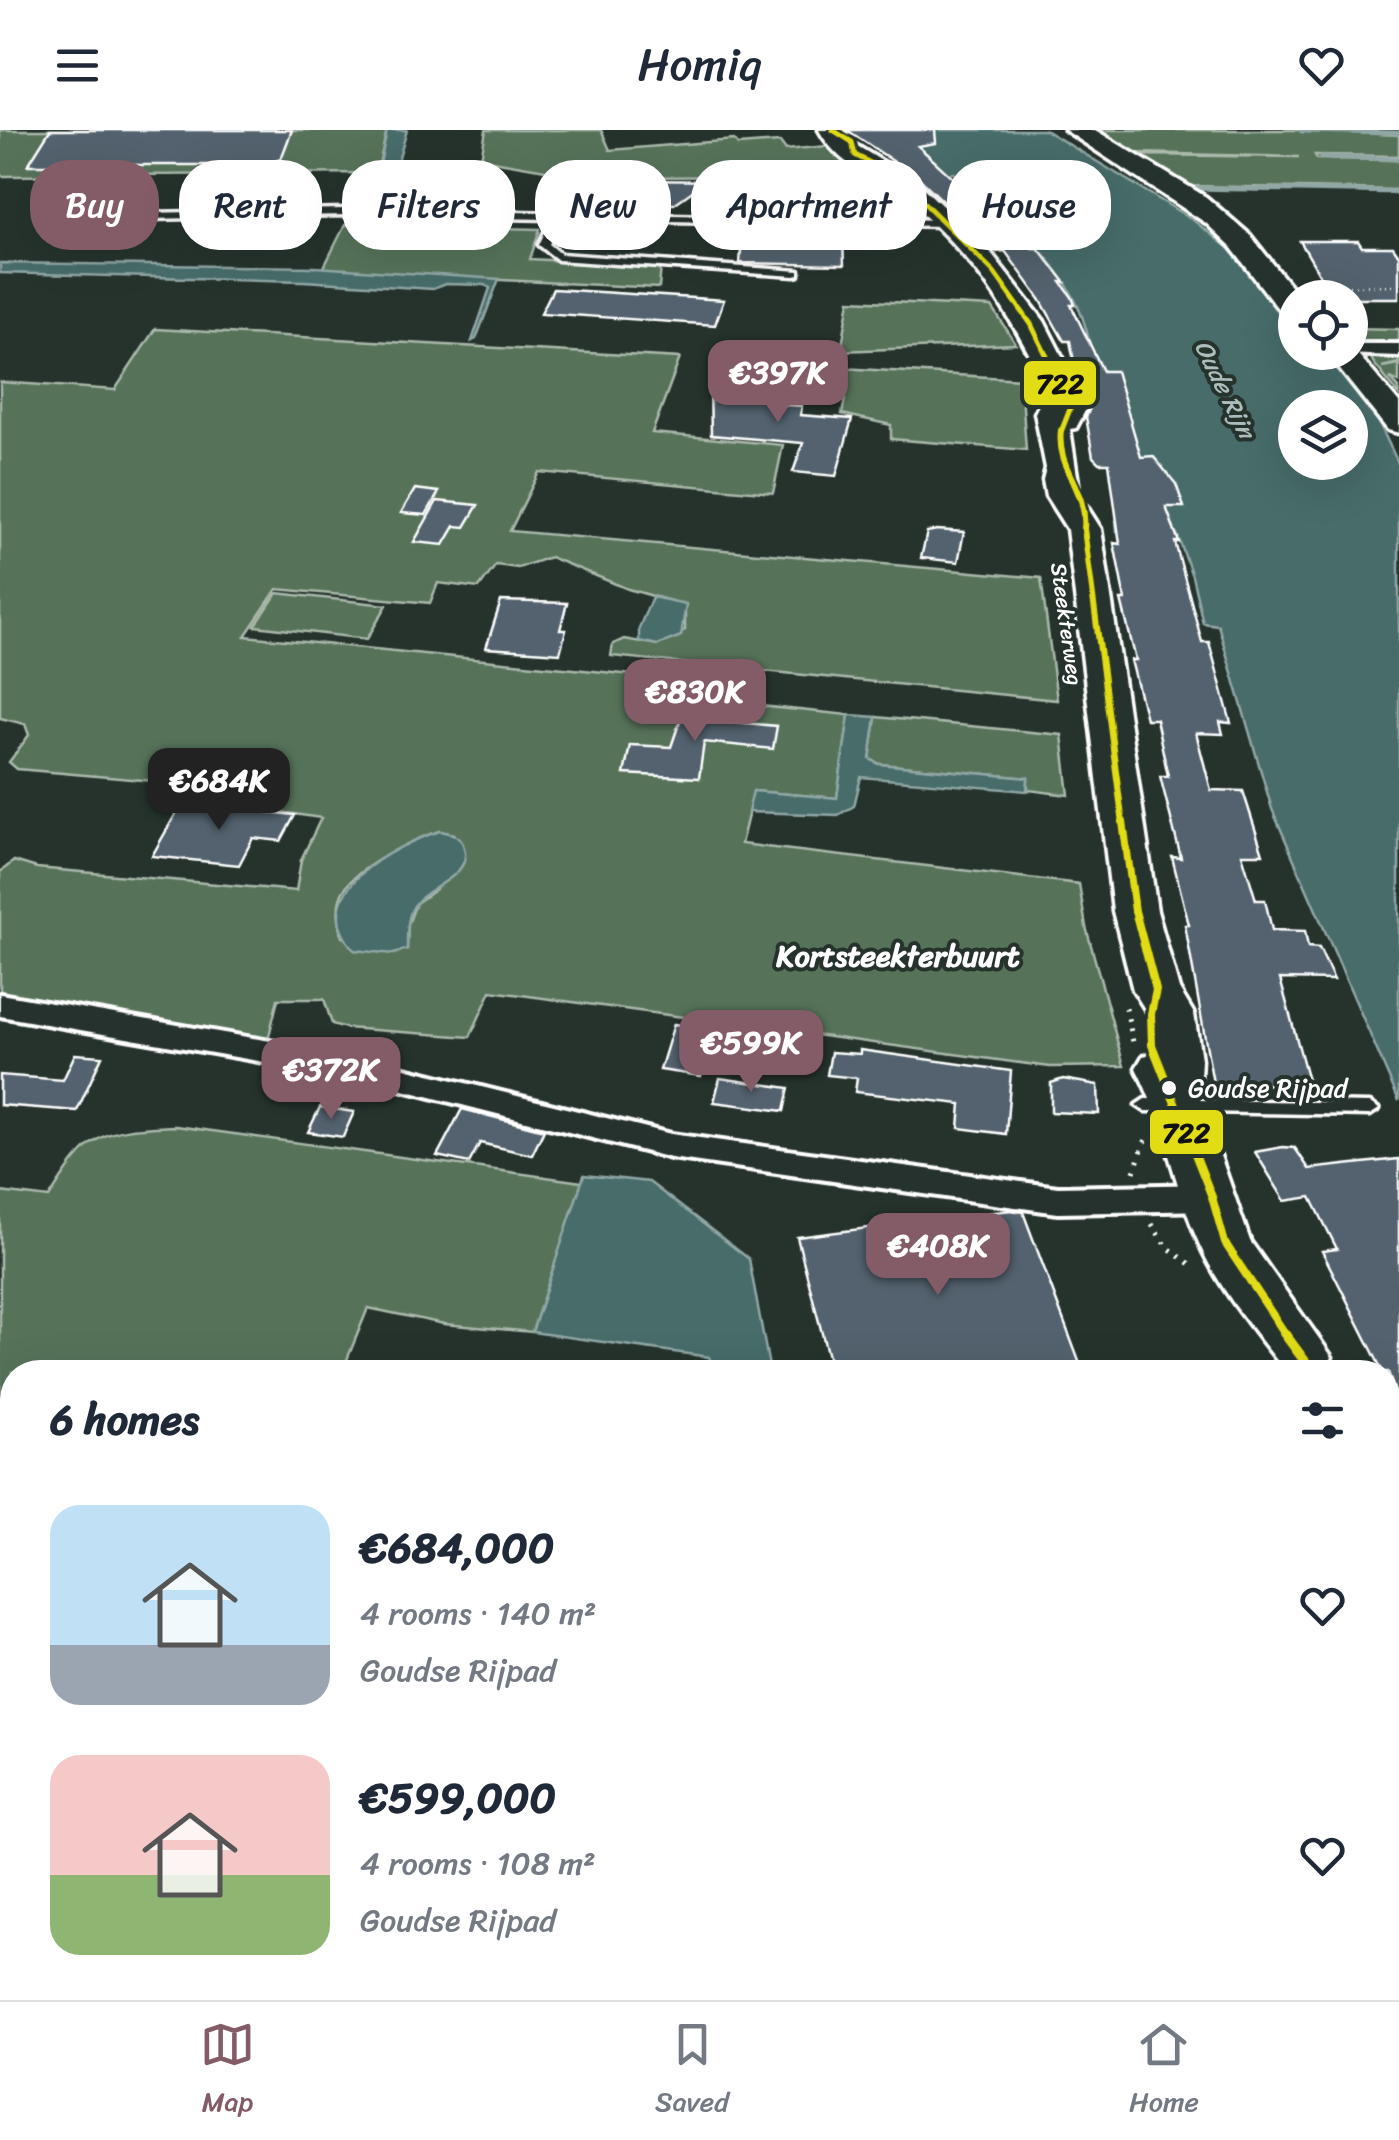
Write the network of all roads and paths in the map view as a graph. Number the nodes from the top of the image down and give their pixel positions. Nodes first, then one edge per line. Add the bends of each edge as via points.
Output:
1 (832, 130) edge
2 (1078, 130) edge
3 (159, 216) edge
4 (535, 216) edge
5 (671, 218) edge
6 (945, 223) junction
7 (549, 250) edge
8 (795, 272) dead end
9 (1394, 284) dead end
10 (1274, 288) junction
11 (1278, 292) edge
12 (1368, 350) edge
13 (1397, 350) edge
14 (1356, 370) edge
15 (1399, 424) edge
16 (1141, 998) junction
17 (0, 1005) edge
18 (1166, 1102) junction
19 (1370, 1110) dead end
20 (1212, 1197) junction
21 (1140, 1200) junction
22 (1306, 1360) edge

1 - 6 main road, Steekterweg via 839,145 906,188
2 - 10 main road via 1220,222
3 - 4 lane
5 - 6 lane
6 - 16 main road, Steekterweg via 1016,302 1070,410 1057,432 1064,496 1084,528
7 - 8 lane via 558,257
9 - 10 path
10 - 11 main road
12 - 13 street
14 - 15 main road
16 - 18 path
16 - 18 main road, Steekterweg via 1150,1014
17 - 21 street via 356,1067 672,1146 1058,1200
18 - 19 lane
18 - 20 main road, Steekterweg
18 - 21 path via 1132,1179
20 - 21 street
20 - 22 main road, Steekterweg via 1246,1280

